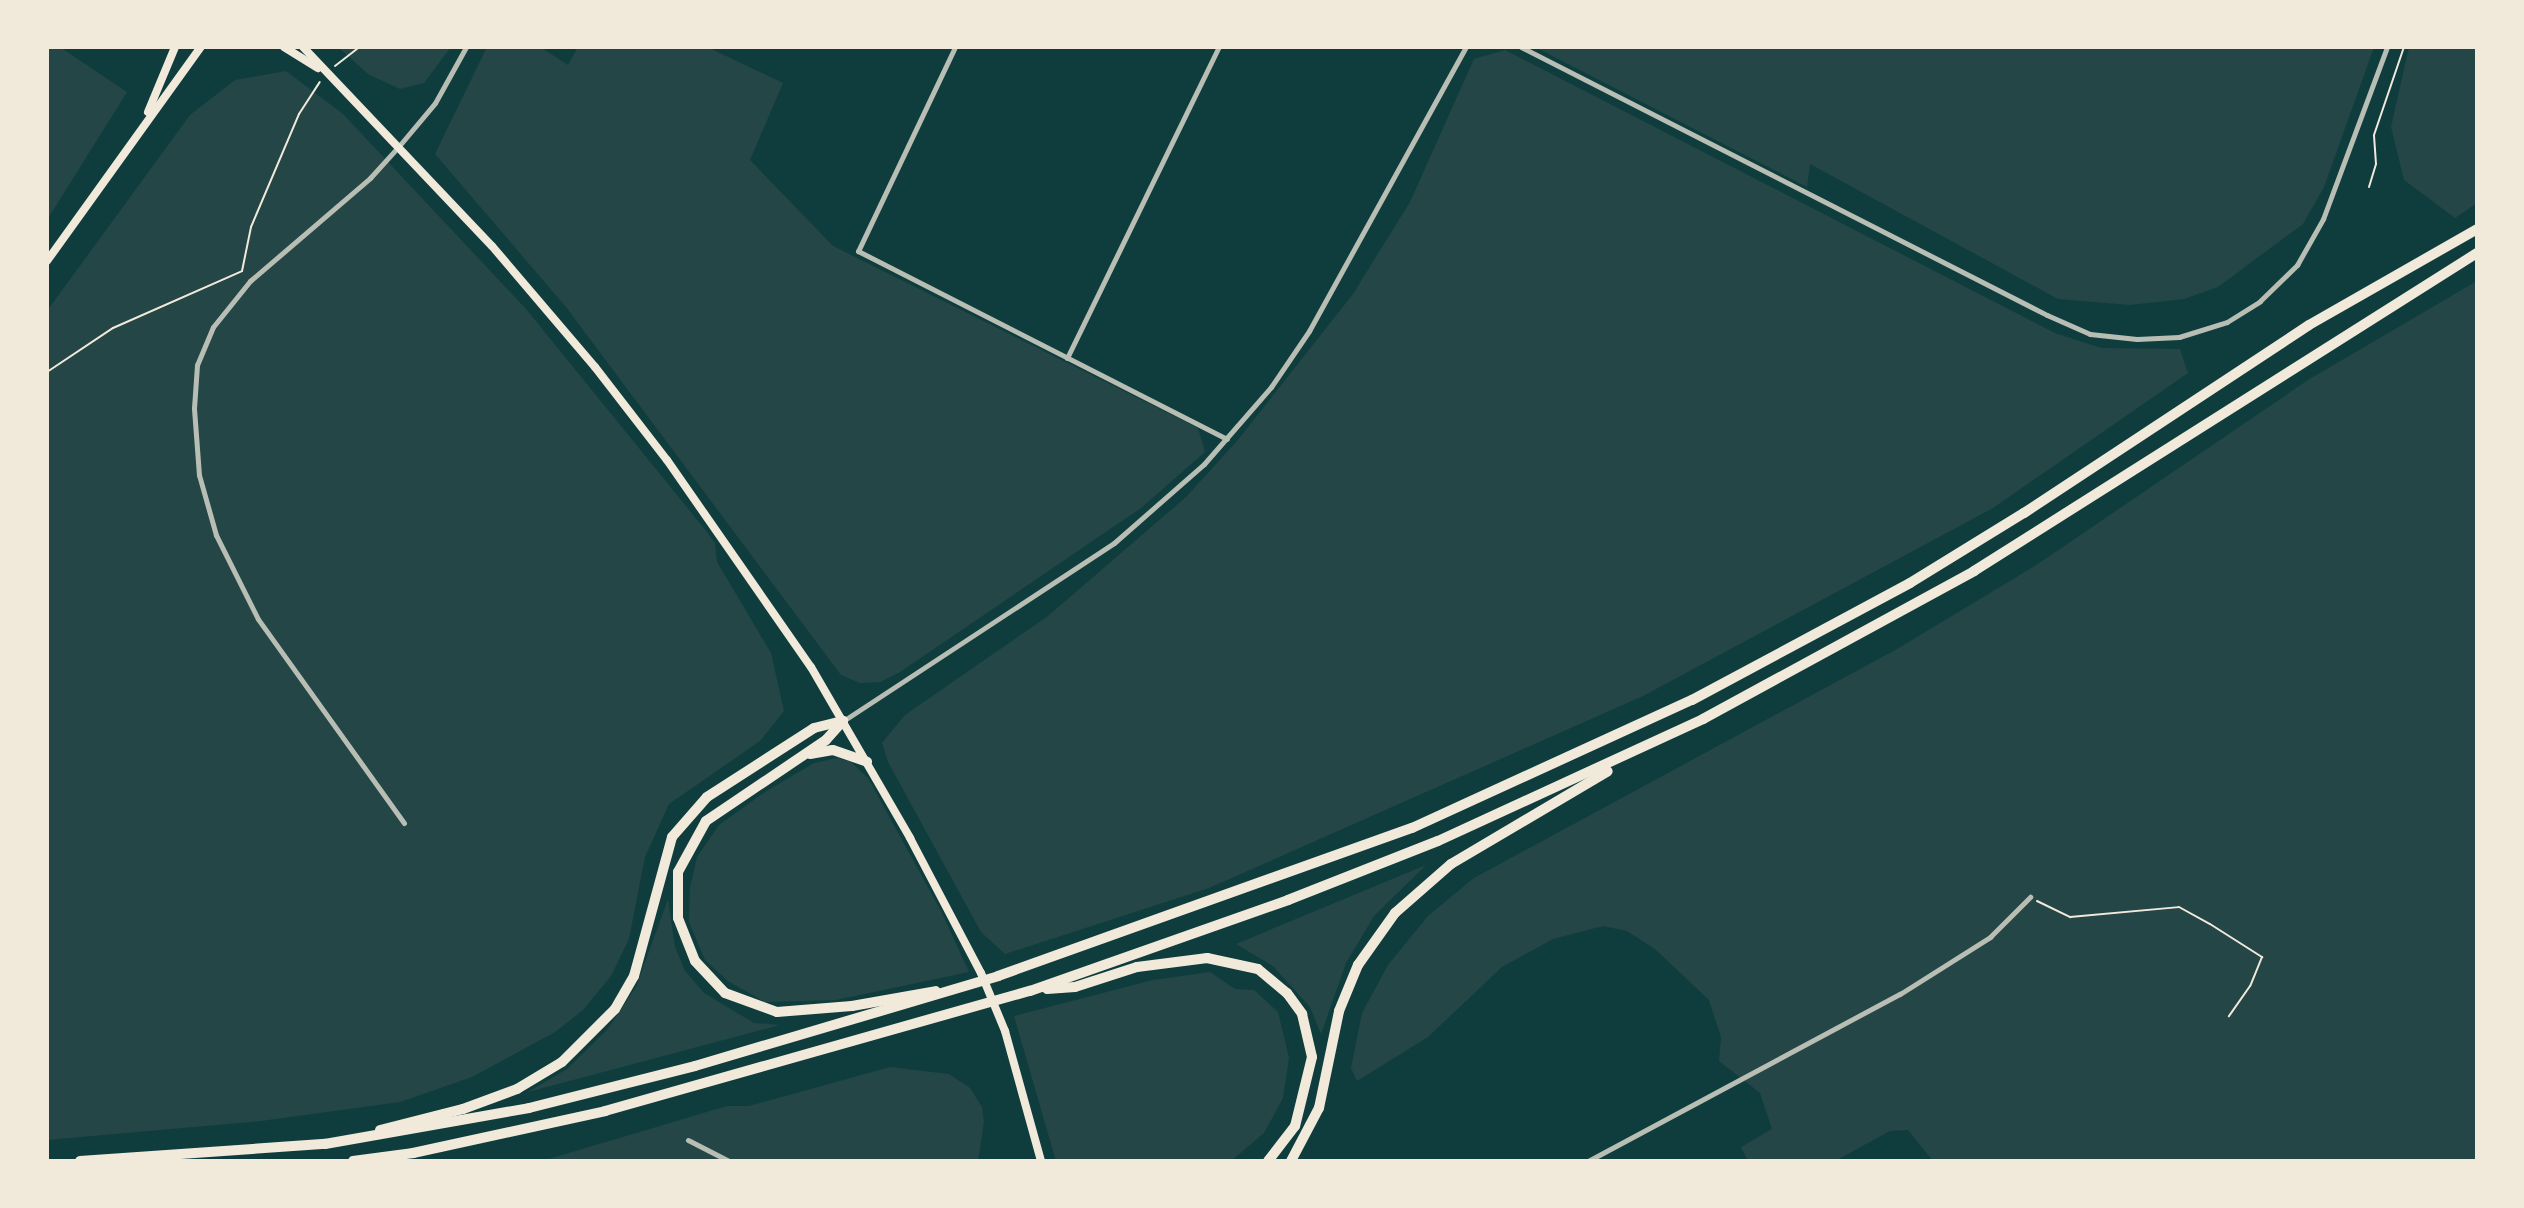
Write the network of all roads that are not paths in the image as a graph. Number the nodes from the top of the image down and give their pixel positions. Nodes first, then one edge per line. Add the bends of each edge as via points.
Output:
1 (175, 47) edge
2 (201, 47) edge
3 (284, 47) edge
4 (303, 47) edge
5 (466, 47) edge
6 (955, 47) edge
7 (1219, 47) edge
8 (1466, 47) edge
9 (1521, 47) edge
10 (2387, 47) edge
11 (323, 71) junction
12 (140, 128) junction
13 (399, 146) junction
14 (2477, 229) edge
15 (2477, 253) edge
16 (47, 261) edge
17 (1067, 358) junction
18 (1227, 439) junction
19 (843, 721) junction
20 (1636, 752) junction
21 (807, 753) junction
22 (867, 762) junction
23 (404, 823) dead end
24 (2030, 897) road end
25 (953, 990) junction
26 (1030, 991) junction
27 (688, 1140) dead end
28 (334, 1143) junction
29 (80, 1161) edge
30 (353, 1161) edge
31 (729, 1161) edge
32 (1041, 1161) edge
33 (1268, 1161) edge
34 (1291, 1161) edge
35 (1588, 1161) edge

1 - 12 main road
2 - 12 main road
3 - 11 main road
4 - 11 main road
5 - 13 street via 435,103
6 - 17 street via 858,251
7 - 17 street
8 - 18 street via 1309,331 1271,387
9 - 10 street via 2047,316 2090,334 2137,339 2179,337 2227,322 2260,301 2297,265 2323,219
11 - 13 main road
12 - 16 main road
13 - 19 main road via 492,246 667,460
13 - 23 street via 309,233 270,261 221,317 197,365 194,408 199,475 216,535 258,619
14 - 25 highway via 2309,325 1910,583 1692,700 1412,828 1116,937
15 - 20 highway via 1975,571
17 - 18 street
18 - 19 street via 1114,543
19 - 21 highway
19 - 22 main road
19 - 28 highway via 814,728 706,797 672,837 634,976 615,1009 562,1062 517,1089 463,1109
20 - 26 highway via 1438,841 1288,900
20 - 34 highway via 1575,794 1451,864 1395,913 1358,965 1339,1011 1319,1108
21 - 22 highway via 840,752
21 - 25 highway via 706,821 678,872 678,918 695,961 725,993 777,1012
22 - 32 main road via 970,949 1005,1031
24 - 35 street via 1990,937 1900,994
25 - 28 highway via 695,1066 529,1108
26 - 30 highway via 605,1111 413,1153
26 - 33 highway via 1075,987 1137,967 1206,958 1258,969 1287,993 1303,1014 1311,1047 1310,1077 1295,1126
27 - 31 street
28 - 29 highway

